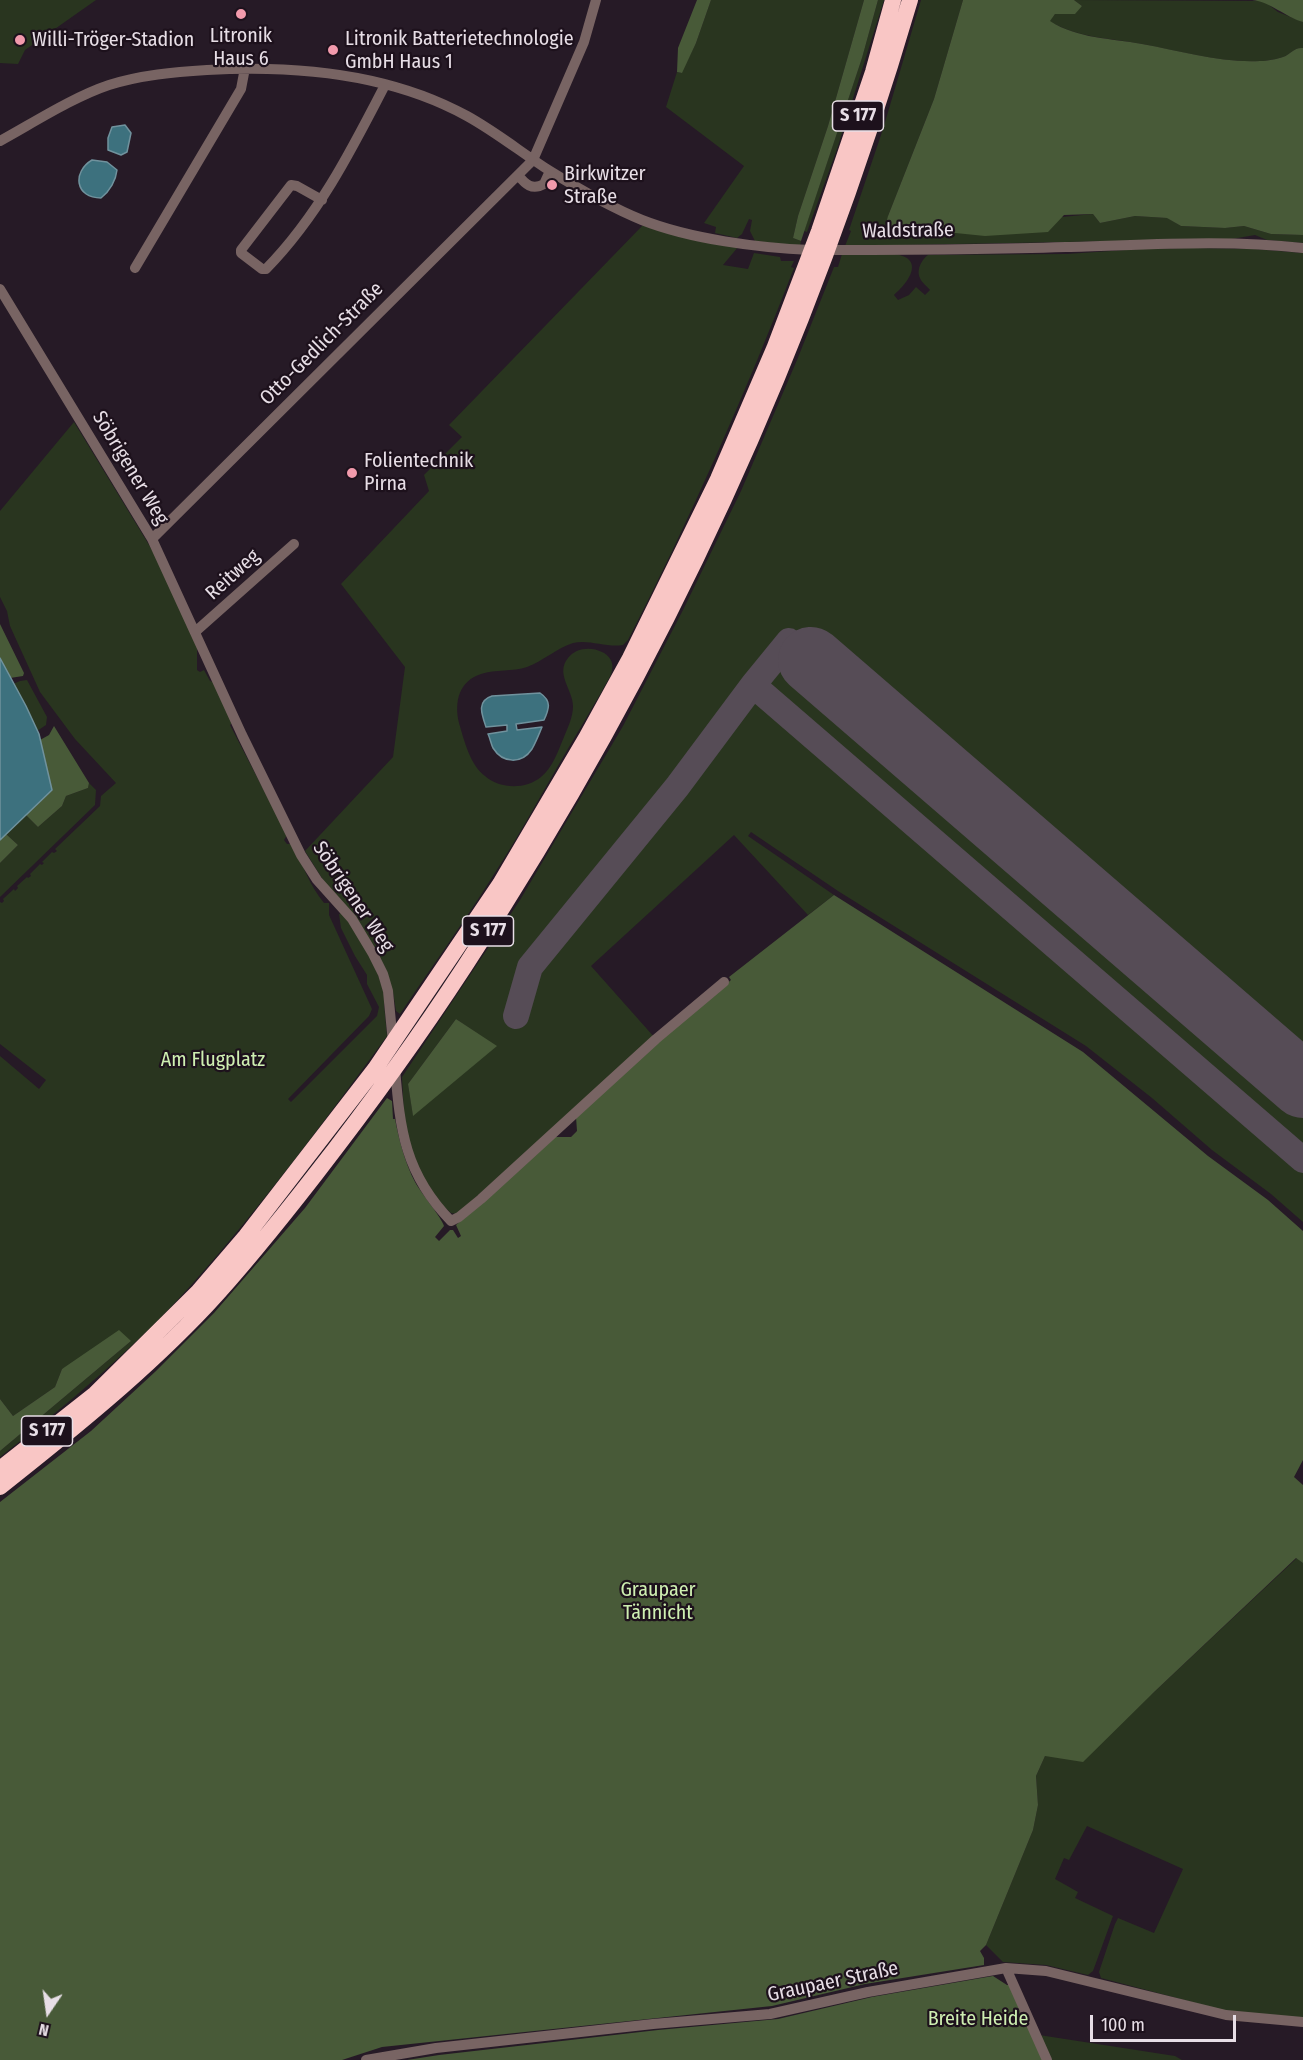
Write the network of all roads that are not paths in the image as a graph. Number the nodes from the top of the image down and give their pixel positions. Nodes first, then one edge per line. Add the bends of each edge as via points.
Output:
1 (596, 0) edge
2 (893, 0) edge
3 (910, 0) edge
4 (245, 68) junction
5 (385, 85) junction
6 (0, 141) edge
7 (533, 160) junction
8 (550, 171) junction
9 (518, 175) junction
10 (322, 200) junction
11 (827, 231) junction
12 (1303, 248) edge
13 (814, 267) junction
14 (135, 268) dead end
15 (0, 289) edge
16 (152, 539) junction
17 (294, 544) dead end
18 (195, 632) junction
19 (724, 982) dead end
20 (0, 1469) edge
21 (0, 1487) edge
22 (1006, 1968) junction
23 (1303, 2022) edge
24 (366, 2060) edge
25 (1047, 2060) edge

1 - 7 street via 584,42
2 - 11 highway, S 177
3 - 11 highway, S 177 via 871,128
4 - 5 street via 318,72
4 - 6 street via 172,72 106,86
4 - 14 street via 241,89
5 - 7 street via 467,116
5 - 10 street
7 - 8 street, Waldstraße
7 - 9 street, Otto-Gedlich-Straße
8 - 9 street via 544,184 536,187 525,184
8 - 12 street, Waldstraße via 644,220 707,237 776,249 1190,242
9 - 16 street, Otto-Gedlich-Straße
10 - 10 street via 266,269 241,253 291,185
11 - 13 highway, S 177
13 - 20 highway, S 177 via 718,479 630,658 500,884 407,1024 297,1173 198,1292 95,1394
13 - 21 highway, S 177 via 788,354 732,484 645,663 515,890 421,1034 256,1250 207,1305 148,1365
15 - 16 street, Söbrigener Weg
16 - 18 street, Söbrigener Weg
17 - 18 street, Reitweg
18 - 19 street, Söbrigener Weg via 302,855 317,880 352,919 383,974 407,1153 432,1200 451,1221 481,1199
22 - 23 street, Graupaer Straße via 1046,1971 1226,2015
22 - 24 street, Graupaer Straße via 770,2014 436,2048
22 - 25 street

